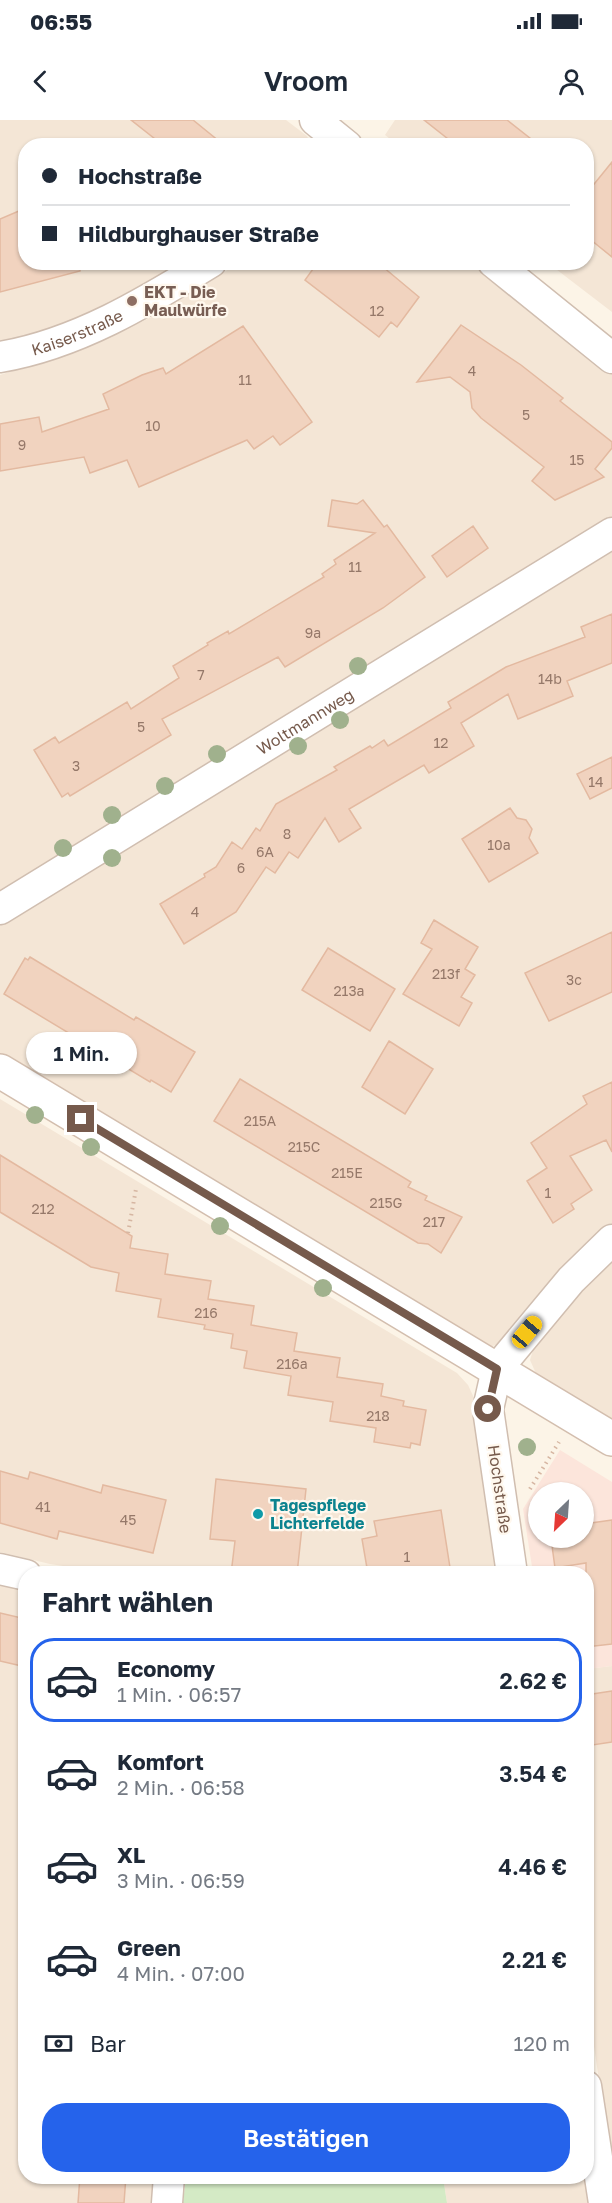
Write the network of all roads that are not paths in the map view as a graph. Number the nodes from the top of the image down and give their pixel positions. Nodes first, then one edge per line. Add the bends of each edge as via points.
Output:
1 (315, 120) edge
2 (344, 138) edge
3 (198, 270) edge
4 (503, 270) edge
5 (0, 357) edge
6 (612, 358) edge
7 (612, 534) edge
8 (0, 909) edge
9 (0, 1071) edge
10 (612, 1240) edge
11 (497, 1369) junction
12 (612, 1439) edge
13 (511, 1566) edge
14 (0, 1569) edge
15 (18, 1573) edge
16 (594, 2138) edge
17 (168, 2184) edge
18 (167, 2203) edge
19 (604, 2203) edge

1 - 2 street
3 - 5 street, Kaiserstraße via 134,308 89,328 48,345
4 - 6 street
7 - 8 street, Woltmannweg
9 - 11 main road
10 - 11 street via 571,1280
11 - 12 main road
11 - 13 street, Hochstraße via 488,1409
14 - 15 street
16 - 19 street
17 - 18 street

